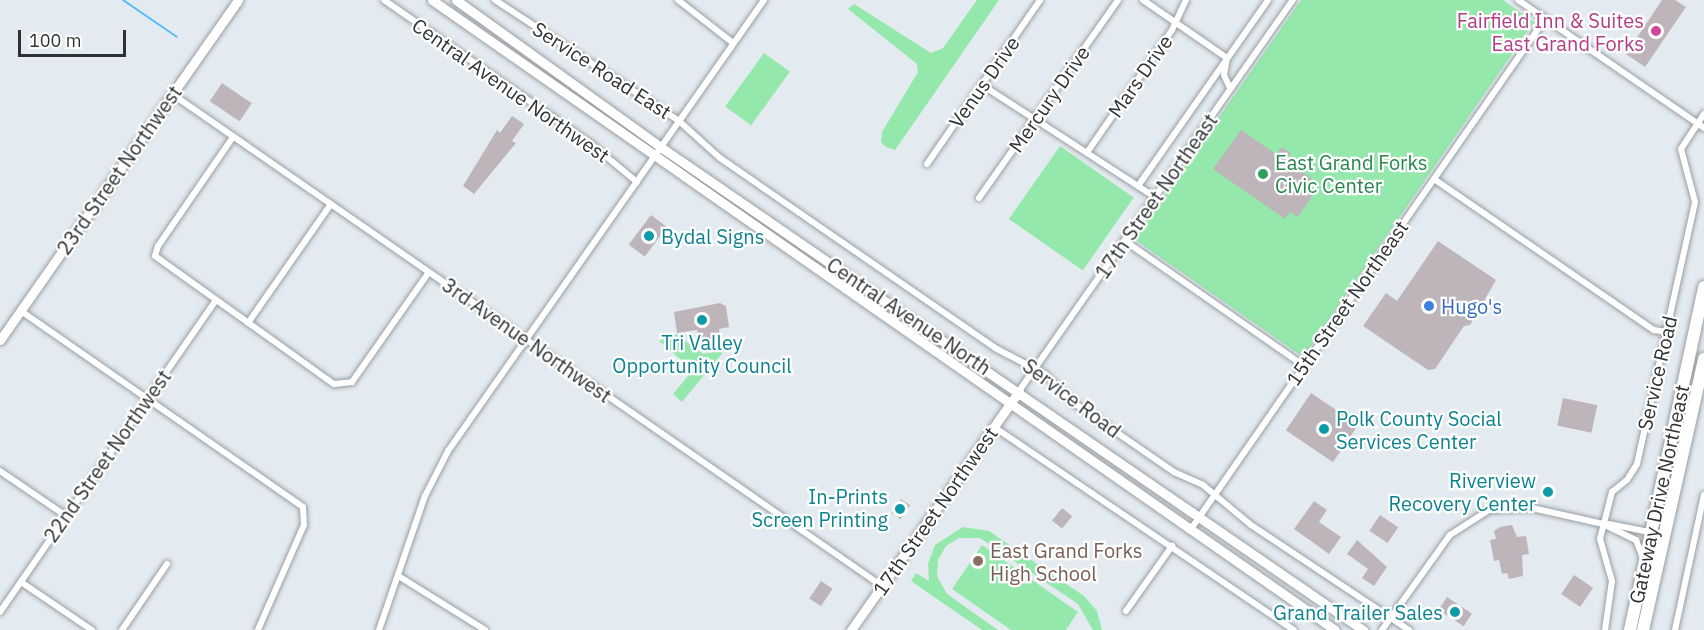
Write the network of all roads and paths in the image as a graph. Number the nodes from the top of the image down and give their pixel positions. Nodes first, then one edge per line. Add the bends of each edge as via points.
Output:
1 (238, 0) edge
2 (384, 0) edge
3 (432, 0) edge
4 (456, 0) edge
5 (678, 0) edge
6 (764, 0) edge
7 (1040, 0) edge
8 (1118, 0) edge
9 (1143, 0) edge
10 (1186, 0) edge
11 (1268, 0) edge
12 (1293, 0) edge
13 (1518, 0) edge
14 (500, 1) edge
15 (1545, 19) junction
16 (1174, 22) junction
17 (733, 44) junction
18 (1227, 58) junction
19 (982, 85) junction
20 (1230, 88) junction
21 (172, 94) junction
22 (1704, 114) edge
23 (679, 121) junction
24 (1034, 121) junction
25 (1697, 123) junction
26 (1704, 128) edge
27 (233, 137) junction
28 (662, 148) junction
29 (1088, 151) junction
30 (654, 159) junction
31 (927, 164) dead end
32 (1434, 179) junction
33 (637, 182) junction
34 (1138, 186) junction
35 (1155, 197) junction
36 (979, 198) dead end
37 (331, 204) junction
38 (1125, 241) junction
39 (429, 272) junction
40 (1704, 287) edge
41 (215, 301) junction
42 (21, 310) junction
43 (248, 323) junction
44 (1666, 332) junction
45 (0, 340) edge
46 (526, 340) junction
47 (1704, 359) edge
48 (1303, 365) junction
49 (1035, 368) junction
50 (1019, 391) junction
51 (147, 398) junction
52 (1010, 404) junction
53 (994, 427) junction
54 (0, 471) edge
55 (1215, 493) junction
56 (1704, 495) edge
57 (66, 516) junction
58 (1200, 516) junction
59 (1603, 524) junction
60 (1191, 529) junction
61 (1652, 530) junction
62 (1664, 535) junction
63 (1172, 546) junction
64 (167, 564) dead end
65 (1644, 566) junction
66 (400, 577) junction
67 (21, 582) junction
68 (882, 586) junction
69 (1126, 611) dead end
70 (0, 612) edge
71 (1392, 617) junction
72 (92, 630) edge
73 (122, 630) edge
74 (258, 630) edge
75 (379, 630) edge
76 (485, 630) edge
77 (851, 630) edge
78 (1294, 630) edge
79 (1335, 630) edge
80 (1363, 630) edge
81 (1382, 630) edge
82 (1409, 630) edge
83 (1605, 630) edge
84 (1630, 630) edge
85 (1643, 630) edge
86 (1675, 630) edge

1 - 21 main road, 23rd Street Northwest
2 - 33 street, Central Avenue Northwest via 590,143
3 - 30 main road, Central Avenue North
4 - 28 main road, Central Avenue North
5 - 17 street
6 - 17 street
7 - 19 street, Venus Drive
8 - 24 street, Mercury Drive
9 - 16 street
10 - 16 street, Mars Drive
11 - 18 street
12 - 20 street, 17th Street Northeast
13 - 15 street
14 - 23 street, Service Road East
15 - 25 street
15 - 32 street, 15th Street Northeast
16 - 18 street
16 - 29 street, Mars Drive
17 - 23 street
18 - 20 street via 1224,75
18 - 34 street
19 - 24 street
19 - 31 street, Venus Drive
20 - 35 street, 17th Street Northeast
21 - 27 street, 3rd Avenue Northwest
21 - 42 main road, 23rd Street Northwest
22 - 25 street, Service Road
23 - 28 street
23 - 49 street, Service Road via 720,158 995,348
24 - 29 street
24 - 36 street, Mercury Drive
25 - 26 street
25 - 44 street, Service Road via 1681,149 1695,202
27 - 37 street, 3rd Avenue Northwest
27 - 41 street via 155,254
28 - 30 street
28 - 50 main road, Central Avenue North
29 - 34 street
30 - 33 street
30 - 52 main road, Central Avenue North
32 - 44 street via 1654,330
32 - 48 street, 15th Street Northeast
33 - 46 street
34 - 35 street
35 - 38 street, 17th Street Northeast
37 - 39 street, 3rd Avenue Northwest
37 - 43 street
38 - 48 street
38 - 49 street, 17th Street Northeast
39 - 43 street via 347,386 334,384
39 - 46 street, 3rd Avenue Northwest
40 - 61 highway, Gateway Drive Northeast
41 - 43 street
41 - 51 street, 22nd Street Northwest
42 - 45 main road, 23rd Street Northwest
42 - 51 street
44 - 59 street, Service Road via 1637,464 1627,480 1612,492
46 - 66 street via 448,451 425,496
46 - 68 street, 3rd Avenue Northwest
47 - 62 highway, Gateway Drive Northeast
48 - 55 street, 15th Street Northeast
49 - 50 street, 17th Street Northeast
49 - 55 street, Service Road via 1083,409 1174,472
50 - 52 main road, 17th Street Northwest
50 - 58 main road, Central Avenue North
51 - 57 street, 22nd Street Northwest
51 - 74 street via 305,512 304,525
52 - 53 main road, 17th Street Northwest
52 - 60 main road, Central Avenue North
53 - 63 street
53 - 68 main road, 17th Street Northwest
54 - 57 street
55 - 58 street, 15th Street Northeast
55 - 71 street, Service Road via 1251,525
56 - 86 street
57 - 67 street, 22nd Street Northwest
58 - 60 street, 15th Street Northeast
58 - 80 main road, Central Avenue North
59 - 61 street
59 - 65 street via 1636,540
59 - 71 street via 1532,508 1498,508 1467,521 1443,543
59 - 83 street, Service Road via 1600,546 1612,581
60 - 79 main road, Central Avenue North
61 - 62 street
61 - 65 highway, Gateway Drive Northeast
62 - 85 highway, Gateway Drive Northeast
63 - 69 street
63 - 78 street
64 - 73 street
65 - 84 highway, Gateway Drive Northeast
66 - 75 street
66 - 76 street
67 - 70 street, 22nd Street Northwest
67 - 72 street
68 - 77 main road, 17th Street Northwest
71 - 81 street
71 - 82 street, Service Road

